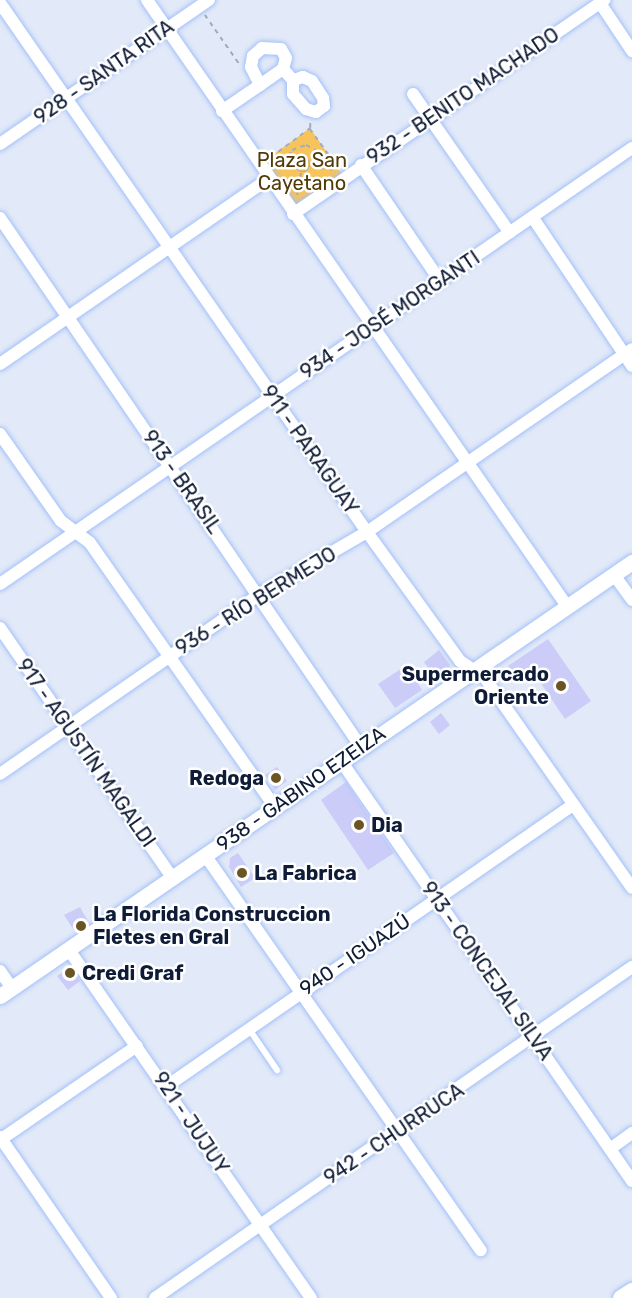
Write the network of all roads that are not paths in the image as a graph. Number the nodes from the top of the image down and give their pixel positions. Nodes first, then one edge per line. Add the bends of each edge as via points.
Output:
1 (147, 0) edge
2 (602, 2) edge
3 (0, 3) edge
4 (204, 3) edge
5 (166, 29) junction
6 (632, 51) edge
7 (283, 69) junction
8 (293, 80) junction
9 (260, 86) junction
10 (413, 94) dead end
11 (67, 99) junction
12 (222, 111) junction
13 (429, 117) junction
14 (0, 144) edge
15 (632, 148) edge
16 (361, 165) junction
17 (268, 179) junction
18 (293, 214) junction
19 (0, 218) edge
20 (533, 218) junction
21 (510, 233) junction
22 (170, 248) junction
23 (440, 281) junction
24 (68, 318) junction
25 (373, 325) junction
26 (628, 351) edge
27 (0, 364) edge
28 (632, 366) edge
29 (272, 395) junction
30 (0, 434) edge
31 (468, 463) junction
32 (170, 464) junction
33 (76, 531) junction
34 (367, 532) junction
35 (632, 562) edge
36 (614, 574) junction
37 (0, 584) edge
38 (260, 594) junction
39 (632, 600) edge
40 (567, 606) junction
41 (0, 628) edge
42 (168, 657) junction
43 (473, 670) junction
44 (68, 726) junction
45 (361, 747) junction
46 (341, 761) junction
47 (0, 774) edge
48 (573, 805) junction
49 (275, 807) junction
50 (205, 855) junction
51 (172, 877) junction
52 (632, 888) edge
53 (437, 898) junction
54 (69, 950) junction
55 (632, 967) edge
56 (0, 971) edge
57 (302, 991) junction
58 (6, 992) edge
59 (249, 1029) junction
60 (534, 1038) junction
61 (137, 1046) junction
62 (278, 1070) dead end
63 (167, 1086) junction
64 (397, 1131) junction
65 (632, 1133) edge
66 (0, 1139) edge
67 (610, 1149) junction
68 (632, 1181) edge
69 (261, 1225) junction
70 (481, 1250) dead end
71 (632, 1291) edge
72 (111, 1298) edge
73 (155, 1298) edge
74 (311, 1298) edge
75 (621, 1298) edge

1 - 5 street
2 - 6 street
2 - 13 street, 932 - BENITO MACHADO
3 - 11 street, 911 - PARAGUAY
4 - 5 street, 928 - SANTA RITA
5 - 11 street, 928 - SANTA RITA
5 - 12 street
7 - 8 street
7 - 9 street
7 - 9 street via 286,58 281,49 268,47 257,51 251,67
8 - 8 street via 293,94 310,112 324,106 323,98 308,78
9 - 12 street
10 - 13 street
11 - 14 street, 928 - SANTA RITA
11 - 22 street, 911 - PARAGUAY
12 - 17 street
13 - 16 street, 932 - BENITO MACHADO
13 - 21 street
15 - 20 street, 934 - JOSÉ MORGANTI
16 - 18 street, 932 - BENITO MACHADO via 342,173
16 - 23 street
17 - 18 street
17 - 22 street
18 - 25 street
19 - 24 street, 913 - BRASIL
20 - 21 street, 934 - JOSÉ MORGANTI
20 - 26 street
21 - 23 street, 934 - JOSÉ MORGANTI
22 - 24 street
22 - 29 street, 911 - PARAGUAY
23 - 25 street, 934 - JOSÉ MORGANTI
24 - 27 street
24 - 32 street, 913 - BRASIL
25 - 29 street, 934 - JOSÉ MORGANTI
25 - 31 street
26 - 28 street
26 - 31 street, 936 - RÍO BERMEJO
29 - 32 street, 934 - JOSÉ MORGANTI
29 - 34 street, 911 - PARAGUAY
30 - 33 street via 61,521
31 - 34 street, 936 - RÍO BERMEJO
31 - 40 street
32 - 33 street, 934 - JOSÉ MORGANTI
32 - 38 street, 913 - BRASIL
33 - 37 street, 934 - JOSÉ MORGANTI
33 - 42 street via 90,543
34 - 38 street, 936 - RÍO BERMEJO
34 - 43 street, 911 - PARAGUAY via 460,662
35 - 36 street, 938 - GABINO EZEIZA
36 - 39 street
36 - 40 street, 938 - GABINO EZEIZA
38 - 42 street, 936 - RÍO BERMEJO
38 - 45 street, 913 - BRASIL
40 - 43 street, 938 - GABINO EZEIZA
41 - 44 street, 917 - AGUSTÍN MAGALDI
42 - 44 street, 936 - RÍO BERMEJO
42 - 49 street
43 - 45 street, 938 - GABINO EZEIZA
43 - 48 street, 911 - PARAGUAY via 485,678
44 - 47 street, 936 - RÍO BERMEJO
44 - 51 street, 917 - AGUSTÍN MAGALDI
45 - 46 street, 938 - GABINO EZEIZA
46 - 49 street, 938 - GABINO EZEIZA
46 - 53 street, 913 - CONCEJAL SILVA
48 - 52 street, 911 - PARAGUAY
48 - 53 street, 940 - IGUAZÚ
49 - 50 street, 938 - GABINO EZEIZA
50 - 51 street, 938 - GABINO EZEIZA
50 - 57 street
51 - 54 street, 938 - GABINO EZEIZA
53 - 57 street, 940 - IGUAZÚ
53 - 60 street, 913 - CONCEJAL SILVA
54 - 58 street, 938 - GABINO EZEIZA
54 - 61 street, 921 - JUJUY
55 - 60 street, 942 - CHURRUCA
56 - 58 street
57 - 59 street, 940 - IGUAZÚ
57 - 64 street
59 - 62 lane
59 - 63 street, 940 - IGUAZÚ
60 - 64 street, 942 - CHURRUCA
60 - 67 street, 913 - CONCEJAL SILVA
61 - 63 street, 921 - JUJUY
61 - 66 street
63 - 69 street, 921 - JUJUY
64 - 69 street, 942 - CHURRUCA
64 - 70 street
65 - 67 street
66 - 72 street
67 - 68 street, 913 - CONCEJAL SILVA
69 - 73 street, 942 - CHURRUCA
69 - 74 street, 921 - JUJUY
71 - 75 main road

